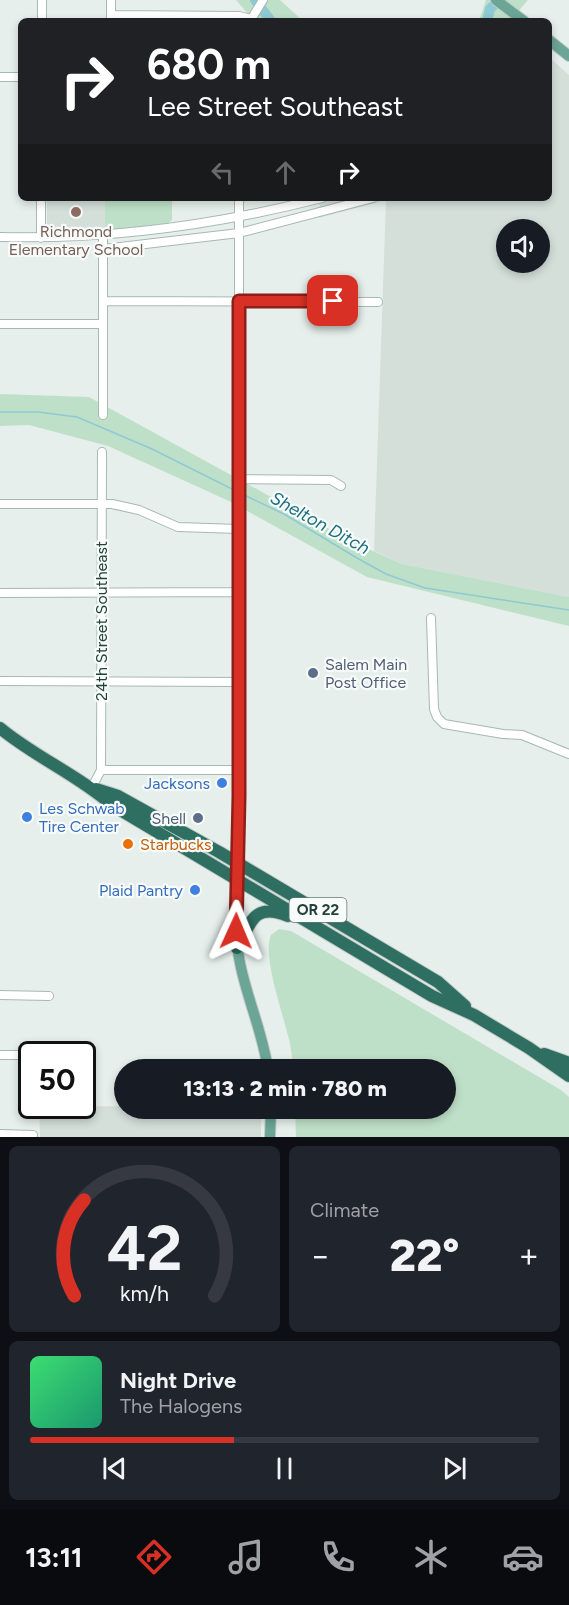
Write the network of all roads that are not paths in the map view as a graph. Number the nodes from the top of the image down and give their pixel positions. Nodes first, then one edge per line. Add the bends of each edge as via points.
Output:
1 (42, 0) edge
2 (111, 0) edge
3 (263, 0) edge
4 (496, 0) edge
5 (42, 18) edge
6 (111, 18) edge
7 (245, 18) edge
8 (252, 18) edge
9 (520, 18) edge
10 (552, 42) edge
11 (569, 56) edge
12 (0, 77) edge
13 (18, 78) edge
14 (41, 201) edge
15 (239, 201) edge
16 (310, 201) edge
17 (365, 201) edge
18 (239, 218) junction
19 (239, 233) junction
20 (103, 235) junction
21 (0, 237) edge
22 (41, 238) junction
23 (103, 249) junction
24 (103, 301) junction
25 (239, 301) junction
26 (378, 302) dead end
27 (0, 324) edge
28 (103, 324) junction
29 (103, 415) dead end
30 (102, 452) dead end
31 (238, 479) junction
32 (341, 486) dead end
33 (0, 504) edge
34 (101, 504) junction
35 (238, 529) junction
36 (239, 592) junction
37 (0, 593) edge
38 (101, 593) junction
39 (431, 618) dead end
40 (0, 681) edge
41 (101, 682) junction
42 (239, 682) junction
43 (0, 728) edge
44 (0, 735) edge
45 (22, 746) junction
46 (569, 754) edge
47 (101, 770) junction
48 (239, 770) junction
49 (92, 788) junction
50 (237, 862) junction
51 (237, 879) junction
52 (320, 929) junction
53 (237, 948) junction
54 (0, 995) edge
55 (49, 996) dead end
56 (474, 1014) junction
57 (529, 1048) junction
58 (0, 1055) edge
59 (18, 1055) edge
60 (266, 1059) edge
61 (569, 1063) edge
62 (569, 1076) edge
63 (271, 1119) edge
64 (0, 1134) edge
65 (33, 1134) dead end
66 (270, 1137) edge

1 - 5 street
2 - 6 street
3 - 8 street
4 - 9 main road
6 - 7 street
10 - 11 main road
12 - 13 street
14 - 22 street
15 - 18 street
16 - 18 street
17 - 19 street
18 - 19 street
18 - 20 street
19 - 23 street
19 - 25 street
20 - 22 street
20 - 23 street
21 - 22 street
23 - 24 street
24 - 25 street
24 - 28 street
25 - 26 street
25 - 31 street
27 - 28 street
28 - 29 street
30 - 34 street, 24th Street Southeast
31 - 32 street via 331,480
31 - 35 street
33 - 34 street
34 - 35 street via 129,506 178,527
34 - 38 street, 24th Street Southeast
35 - 36 street
36 - 38 street
36 - 42 street
37 - 38 street
38 - 41 street, 24th Street Southeast
39 - 46 street via 434,709 444,724 522,735
40 - 41 street
41 - 42 street
41 - 47 street, 24th Street Southeast
42 - 48 street
43 - 45 highway, OR 22
44 - 45 highway, OR 22
45 - 49 highway, OR 22
47 - 48 street
47 - 49 street, 24th Street Southeast
48 - 50 street
49 - 50 highway, OR 22 via 118,795
49 - 51 highway, OR 22 via 112,805
50 - 51 main road
50 - 56 highway, OR 22 via 438,982
51 - 52 highway, OR 22
51 - 53 main road
52 - 53 highway via 267,910 251,922
52 - 56 highway, OR 22 via 432,996
53 - 60 main road
54 - 55 street
56 - 57 highway, OR 22
57 - 61 highway, OR 22
57 - 62 highway, OR 22
58 - 59 street
63 - 66 main road
64 - 65 street

